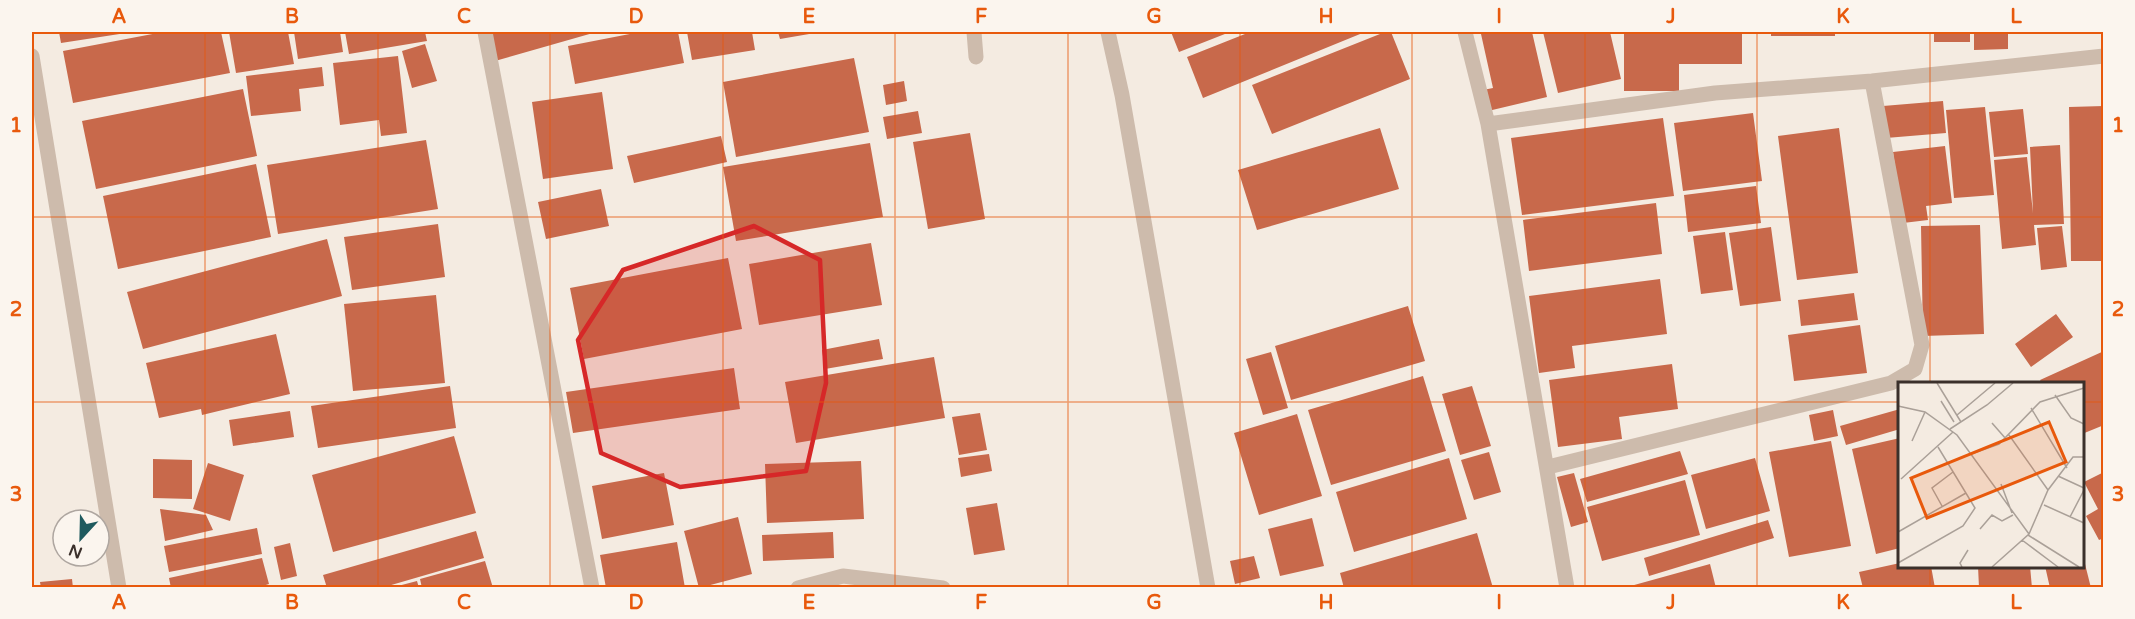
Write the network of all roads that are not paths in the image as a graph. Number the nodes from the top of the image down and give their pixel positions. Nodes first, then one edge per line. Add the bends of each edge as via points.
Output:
1 (485, 32) edge
2 (974, 32) edge
3 (1108, 32) edge
4 (1464, 32) edge
5 (32, 56) edge
6 (976, 57) dead end
7 (2103, 57) edge
8 (1872, 81) junction
9 (1488, 124) junction
10 (1548, 467) junction
11 (119, 588) edge
12 (592, 588) edge
13 (798, 588) edge
14 (943, 588) edge
15 (1209, 588) edge
16 (1567, 588) edge

1 - 12 street
2 - 6 street
3 - 15 street
4 - 9 street
5 - 11 street
7 - 8 street
8 - 9 street via 1715,93
8 - 10 street via 1922,345 1915,369 1891,383
9 - 10 street
10 - 16 street
13 - 14 street via 843,576

